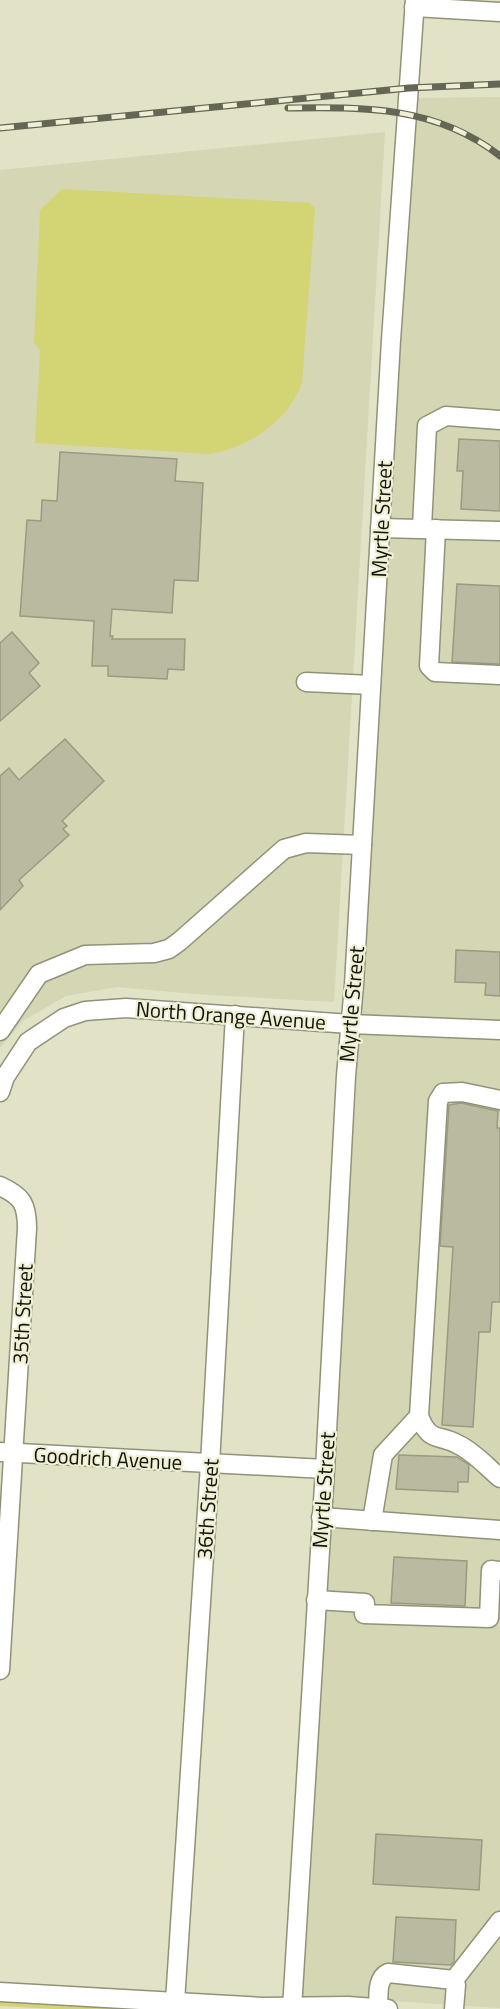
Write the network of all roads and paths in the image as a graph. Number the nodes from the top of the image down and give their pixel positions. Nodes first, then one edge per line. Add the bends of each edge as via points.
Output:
1 (414, 3) edge
2 (500, 12) edge
3 (500, 420) edge
4 (380, 528) junction
5 (429, 529) junction
6 (500, 531) edge
7 (500, 675) edge
8 (306, 682) dead end
9 (371, 685) junction
10 (362, 845) junction
11 (235, 1015) junction
12 (350, 1024) junction
13 (0, 1030) edge
14 (500, 1030) edge
15 (0, 1092) edge
16 (500, 1100) edge
17 (0, 1186) edge
18 (419, 1416) junction
19 (7, 1453) edge
20 (210, 1464) junction
21 (325, 1469) junction
22 (500, 1478) edge
23 (321, 1517) junction
24 (372, 1521) junction
25 (499, 1526) edge
26 (500, 1571) edge
27 (316, 1600) junction
28 (0, 1670) edge
29 (500, 1921) edge
30 (454, 1980) junction
31 (0, 1992) edge
32 (175, 2002) junction
33 (292, 2008) edge
34 (378, 2008) edge
35 (388, 2009) edge
36 (454, 2009) edge

1 - 2 street
1 - 4 street, Myrtle Street
3 - 5 street via 446,416 427,426
4 - 5 street
4 - 9 street, Myrtle Street
5 - 6 street
5 - 7 street via 429,666 435,672
8 - 9 street
9 - 10 street, Myrtle Street
10 - 12 street, Myrtle Street
10 - 13 street via 306,843 284,849 169,949 84,955 39,974
11 - 12 street, North Orange Avenue
11 - 15 street, North Orange Avenue via 126,1008 85,1011 64,1018 28,1042
11 - 20 street, 36th Street
12 - 14 street, North Orange Avenue
12 - 21 street, Myrtle Street
16 - 18 street via 452,1091 443,1093 438,1101
17 - 19 street, 35th Street via 22,1200 27,1212
18 - 22 street via 429,1433 460,1445
18 - 24 street via 384,1455
19 - 20 street, Goodrich Avenue
19 - 28 street, 35th Street
20 - 21 street, Goodrich Avenue
20 - 32 street, 36th Street
21 - 23 street, Myrtle Street
23 - 24 street
23 - 27 street, Myrtle Street
24 - 25 street
26 - 27 street via 492,1570 489,1618 364,1614 365,1603
27 - 33 street, Myrtle Street
29 - 30 street
30 - 34 street via 385,1974 380,1982
30 - 36 street
31 - 32 street
32 - 33 street
33 - 34 street
34 - 35 street

